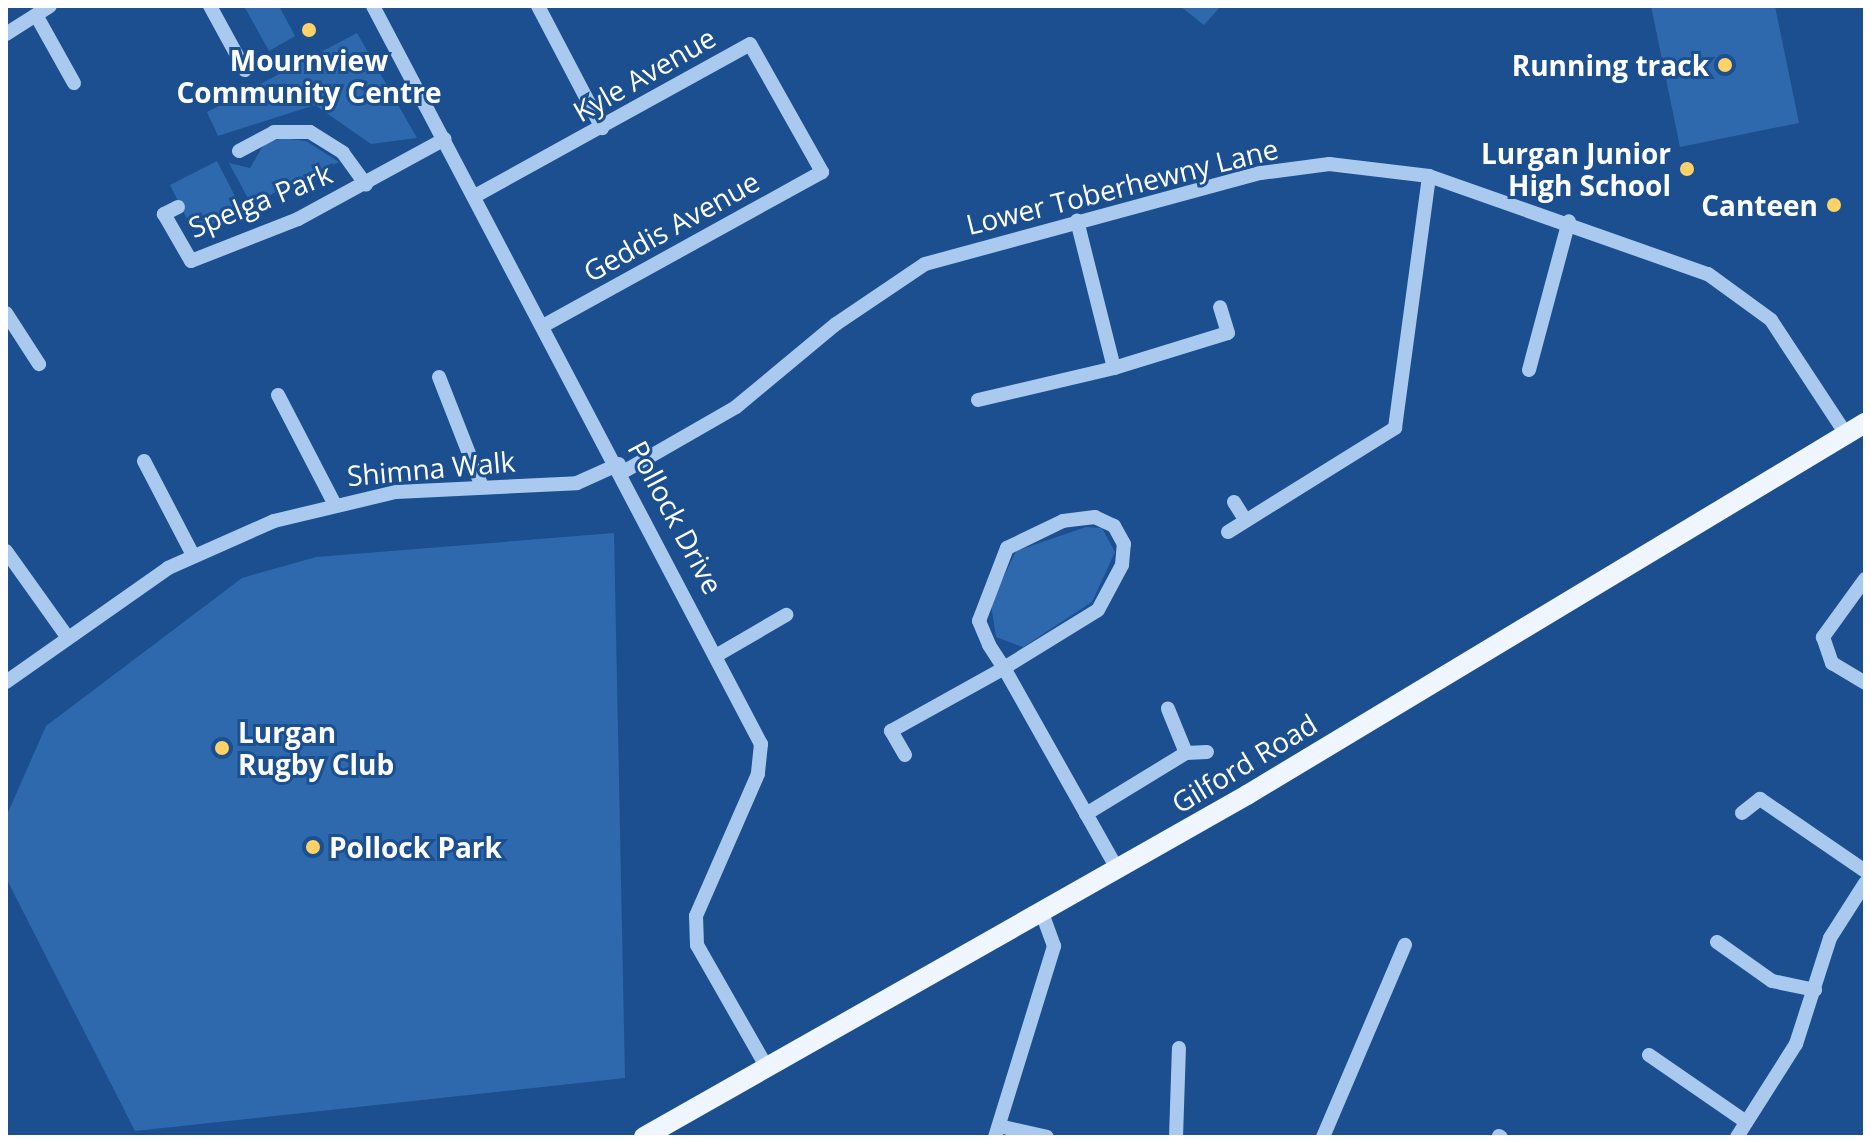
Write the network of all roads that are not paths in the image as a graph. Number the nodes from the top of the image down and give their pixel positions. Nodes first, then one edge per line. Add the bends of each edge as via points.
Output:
1 (50, 6) edge
2 (210, 6) edge
3 (373, 6) edge
4 (538, 6) edge
5 (36, 15) junction
6 (6, 34) edge
7 (245, 70) dead end
8 (74, 83) dead end
9 (602, 128) junction
10 (445, 139) junction
11 (239, 151) dead end
12 (822, 172) joint
13 (1429, 176) junction
14 (366, 185) junction
15 (475, 196) junction
16 (178, 207) dead end
17 (1077, 221) junction
18 (1569, 221) junction
19 (1220, 307) dead end
20 (6, 313) edge
21 (545, 325) junction
22 (39, 364) dead end
23 (1114, 368) junction
24 (1529, 370) dead end
25 (439, 377) dead end
26 (278, 395) dead end
27 (978, 400) dead end
28 (1865, 423) edge
29 (1846, 434) junction
30 (144, 461) dead end
31 (621, 468) junction
32 (481, 484) junction
33 (1234, 502) dead end
34 (334, 503) junction
35 (1246, 521) junction
36 (1228, 532) dead end
37 (6, 551) edge
38 (193, 555) junction
39 (1865, 579) edge
40 (786, 615) dead end
41 (66, 635) junction
42 (719, 654) junction
43 (1004, 668) junction
44 (6, 682) edge
45 (1865, 683) edge
46 (1168, 709) dead end
47 (1207, 752) dead end
48 (1186, 753) junction
49 (905, 755) dead end
50 (1742, 813) dead end
51 (1086, 814) junction
52 (1118, 870) junction
53 (1865, 871) edge
54 (1865, 883) edge
55 (1041, 911) junction
56 (1717, 942) dead end
57 (1405, 945) dead end
58 (1815, 990) junction
59 (1179, 1048) dead end
60 (1649, 1055) dead end
61 (766, 1066) junction
62 (1746, 1122) junction
63 (997, 1131) edge
64 (644, 1137) edge
65 (1047, 1137) edge
66 (1176, 1137) edge
67 (1323, 1137) edge
68 (1737, 1137) edge

1 - 5 street
2 - 7 street
3 - 10 street, Pollock Drive
4 - 9 street
5 - 6 street
5 - 8 street
9 - 12 street, Kyle Avenue via 750,44
9 - 15 street, Kyle Avenue
10 - 14 street, Spelga Park
10 - 15 street, Pollock Drive
11 - 14 street, Spelga Park via 274,132 310,132 343,153
12 - 21 street, Geddis Avenue
13 - 17 street, Lower Toberhewny Lane via 1329,164 1286,169
13 - 18 street, Lower Toberhewny Lane
13 - 35 street via 1395,428
14 - 16 street, Spelga Park via 191,261 164,214
15 - 21 street, Pollock Drive
17 - 23 street
17 - 31 street, Lower Toberhewny Lane via 906,273 736,407
18 - 24 street
18 - 29 street, Lower Toberhewny Lane via 1739,292 1795,352
19 - 23 street via 1228,333
20 - 22 street
21 - 31 street, Pollock Drive
23 - 27 street
25 - 32 street
26 - 34 street
28 - 29 main road, Gilford Road
29 - 52 main road, Gilford Road
30 - 38 street
31 - 32 street, Shimna Walk via 577,483
31 - 42 street, Pollock Drive
32 - 34 street, Shimna Walk
33 - 35 street
34 - 38 street, Shimna Walk
35 - 36 street
37 - 41 street
38 - 41 street, Shimna Walk
39 - 45 street via 1823,637 1832,663
40 - 42 street
41 - 44 street, Shimna Walk
42 - 61 street, Pollock Drive via 761,744 758,774 696,916 697,945
43 - 43 street via 1098,610 1122,565 1124,544 1114,526 1095,517 1063,521 1007,548 979,621
43 - 49 street via 891,731
43 - 51 street
46 - 48 street
47 - 48 street
48 - 51 street
50 - 53 street via 1760,799
51 - 52 street
52 - 55 main road, Gilford Road
54 - 58 street via 1830,938
55 - 61 main road, Gilford Road
55 - 63 street via 1054,946
56 - 58 street via 1772,981
57 - 67 street
58 - 62 street via 1796,1044
59 - 66 street
60 - 62 street
61 - 64 main road, Gilford Road
62 - 68 street
63 - 65 street

